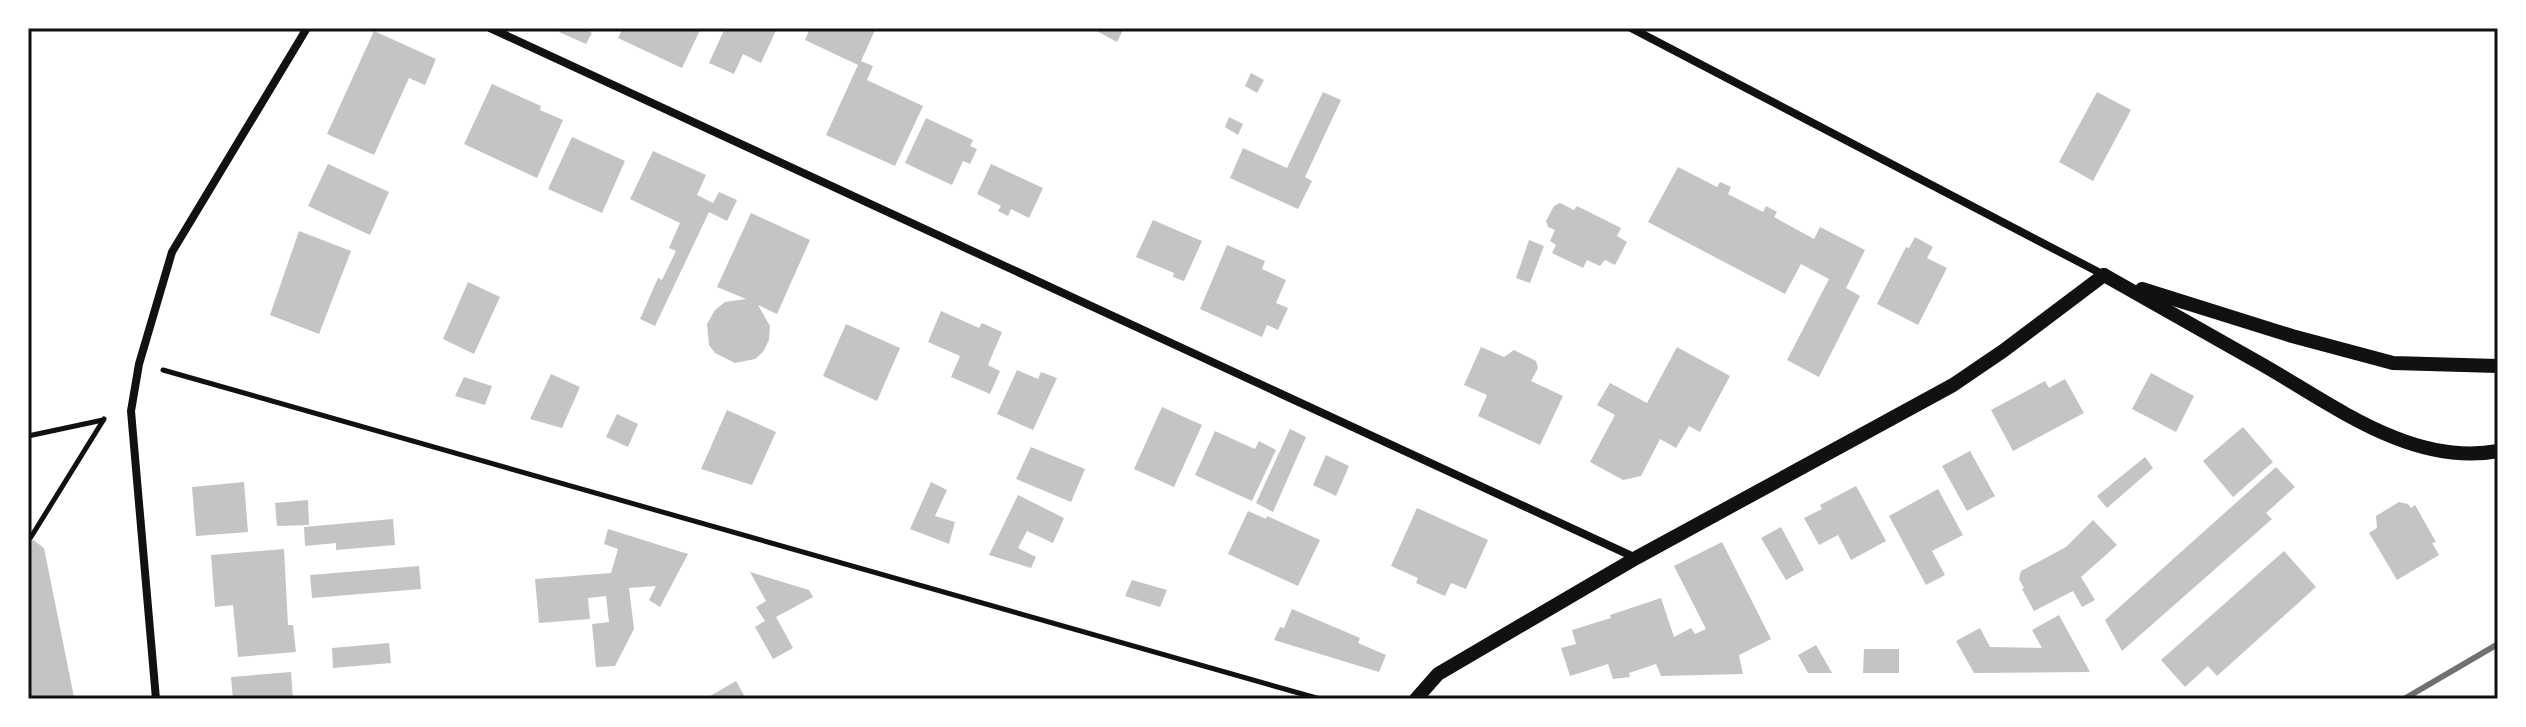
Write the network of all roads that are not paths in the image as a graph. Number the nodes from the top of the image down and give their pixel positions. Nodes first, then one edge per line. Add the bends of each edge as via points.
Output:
1 (307, 28) edge
2 (490, 28) edge
3 (1631, 28) edge
4 (2104, 275) junction
5 (2498, 366) edge
6 (2498, 451) edge
7 (1636, 558) junction
8 (156, 699) edge
9 (1416, 699) edge

1 - 8 street via 172,252 139,364 131,411
2 - 7 street
3 - 4 street
4 - 5 street via 2393,363
4 - 6 street via 2377,430 2430,449
4 - 7 street via 1953,385
7 - 9 street via 1438,674

